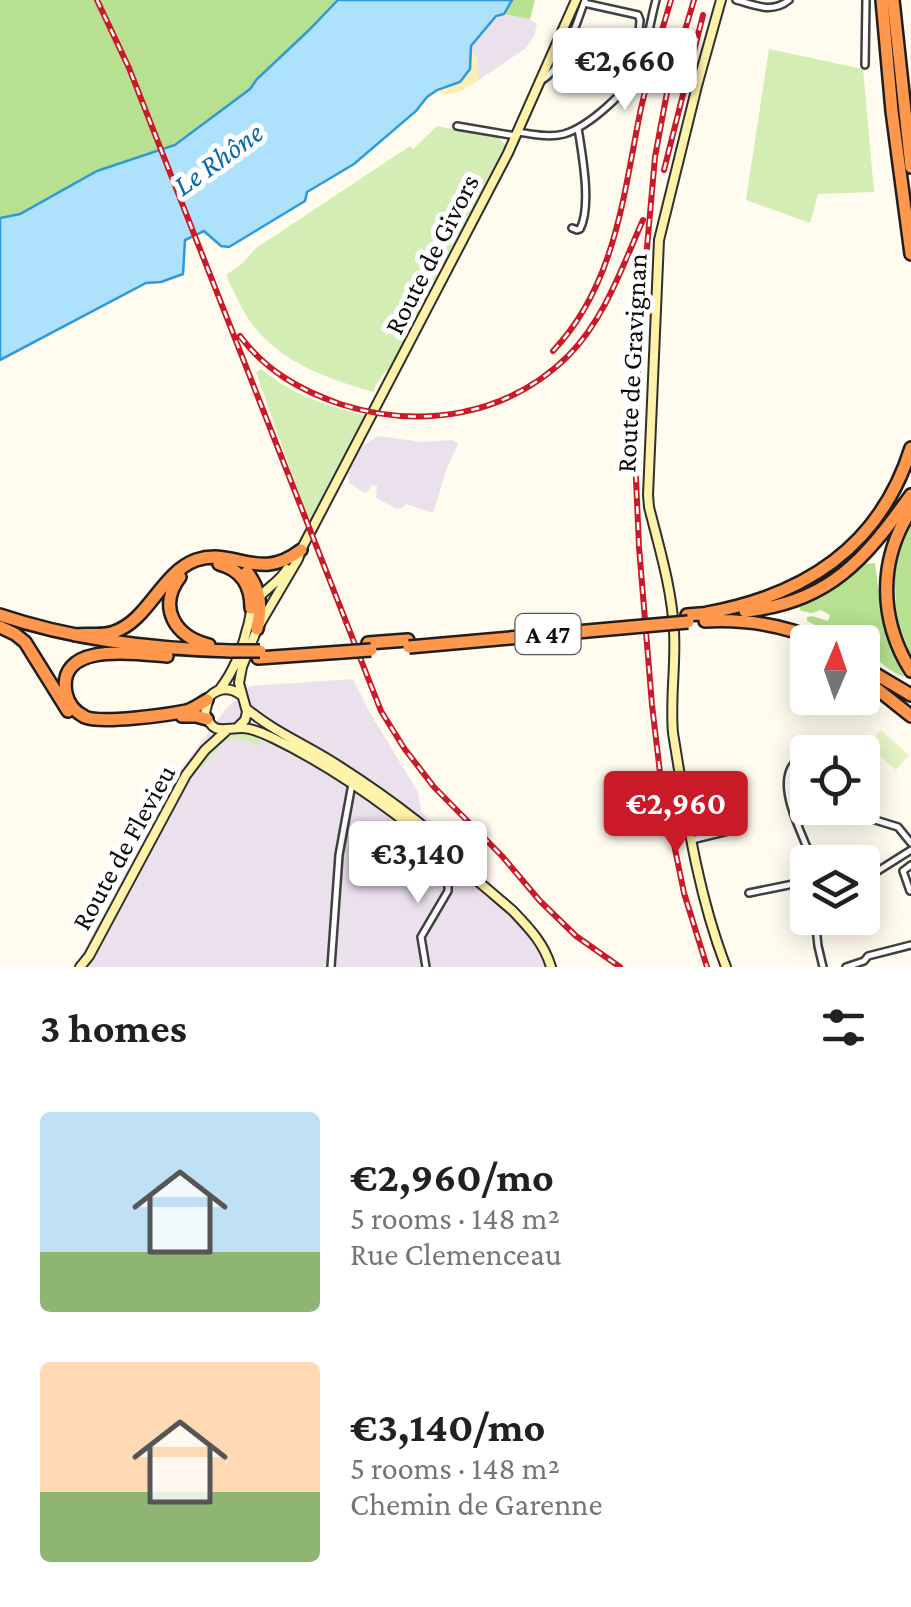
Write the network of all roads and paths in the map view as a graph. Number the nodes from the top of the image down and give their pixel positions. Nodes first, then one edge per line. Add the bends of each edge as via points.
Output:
1 (656, 0) edge
2 (721, 0) edge
3 (736, 0) edge
4 (789, 0) edge
5 (866, 0) edge
6 (882, 0) edge
7 (893, 0) edge
8 (582, 1) edge
9 (778, 4) edge
10 (865, 65) dead end
11 (636, 73) junction
12 (457, 126) dead end
13 (578, 128) junction
14 (517, 134) junction
15 (911, 166) edge
16 (572, 228) dead end
17 (911, 254) edge
18 (911, 448) edge
19 (911, 495) edge
20 (911, 510) edge
21 (301, 550) junction
22 (229, 560) junction
23 (278, 596) junction
24 (255, 603) junction
25 (707, 614) junction
26 (687, 619) junction
27 (0, 621) edge
28 (769, 625) junction
29 (257, 630) junction
30 (790, 630) edge
31 (790, 634) edge
32 (75, 635) junction
33 (231, 652) junction
34 (167, 656) junction
35 (911, 671) edge
36 (880, 674) edge
37 (910, 688) edge
38 (220, 690) junction
39 (880, 691) edge
40 (244, 698) junction
41 (207, 700) junction
42 (247, 708) junction
43 (911, 716) edge
44 (209, 722) junction
45 (237, 728) junction
46 (226, 731) junction
47 (205, 750) junction
48 (790, 770) edge
49 (354, 781) junction
50 (790, 806) edge
51 (880, 822) edge
52 (741, 828) dead end
53 (692, 840) junction
54 (911, 843) edge
55 (911, 850) edge
56 (459, 861) junction
57 (911, 864) edge
58 (880, 870) edge
59 (790, 885) edge
60 (910, 891) edge
61 (748, 893) dead end
62 (817, 935) edge
63 (911, 945) edge
64 (80, 967) edge
65 (331, 967) edge
66 (426, 967) edge
67 (551, 967) edge
68 (726, 967) edge
69 (824, 967) edge
70 (846, 967) edge

1 - 11 street
2 - 53 main road, Route de Gravignan via 659,240 648,506 672,612 673,733
3 - 9 street via 770,9
4 - 9 street
5 - 10 street
6 - 17 highway
7 - 15 highway
8 - 11 street via 638,15
8 - 14 main road, Route de Givors
11 - 13 street
12 - 14 street
13 - 14 street
13 - 16 street via 586,215 580,229
14 - 21 main road, Route de Givors
18 - 25 highway, A 47 via 881,510 838,558 782,593
19 - 25 highway, A 47 via 870,550 822,588 774,607
20 - 35 highway via 893,547 886,587 891,627
21 - 22 highway via 275,564
21 - 23 main road
21 - 24 main road
22 - 24 highway via 249,574
22 - 32 highway via 187,564 119,630
23 - 24 main road
23 - 29 main road
24 - 29 highway
24 - 33 highway via 244,578 220,564 204,563 175,584 172,615 183,634
24 - 38 main road
25 - 26 highway, A 47
26 - 28 highway, A 47
26 - 33 highway, A 47, bridge via 342,649
27 - 32 highway, A 47
27 - 34 highway, A 47 via 73,642
27 - 44 highway via 25,642 66,709 83,722 187,716
28 - 30 highway, A 47
28 - 31 highway
29 - 40 main road via 240,673
32 - 33 highway, A 47
33 - 34 highway, A 47
34 - 41 highway via 84,658 68,675 67,698 80,714 102,720 188,710
36 - 37 highway
38 - 40 main road
38 - 41 main road
39 - 43 highway
40 - 42 main road
41 - 44 main road
42 - 45 main road
42 - 49 main road
44 - 46 main road
44 - 47 main road, Route de Flevieu
45 - 46 main road
45 - 49 main road via 270,737
46 - 47 main road, Route de Flevieu
47 - 64 main road, Route de Flevieu
48 - 50 street
49 - 56 main road via 408,812
49 - 65 street
51 - 54 street via 898,828
52 - 53 street
53 - 68 main road, Route de Gravignan
55 - 58 street
56 - 66 street via 421,937
56 - 67 main road via 536,935
57 - 60 street via 904,870
59 - 61 street
62 - 69 street
63 - 70 street

